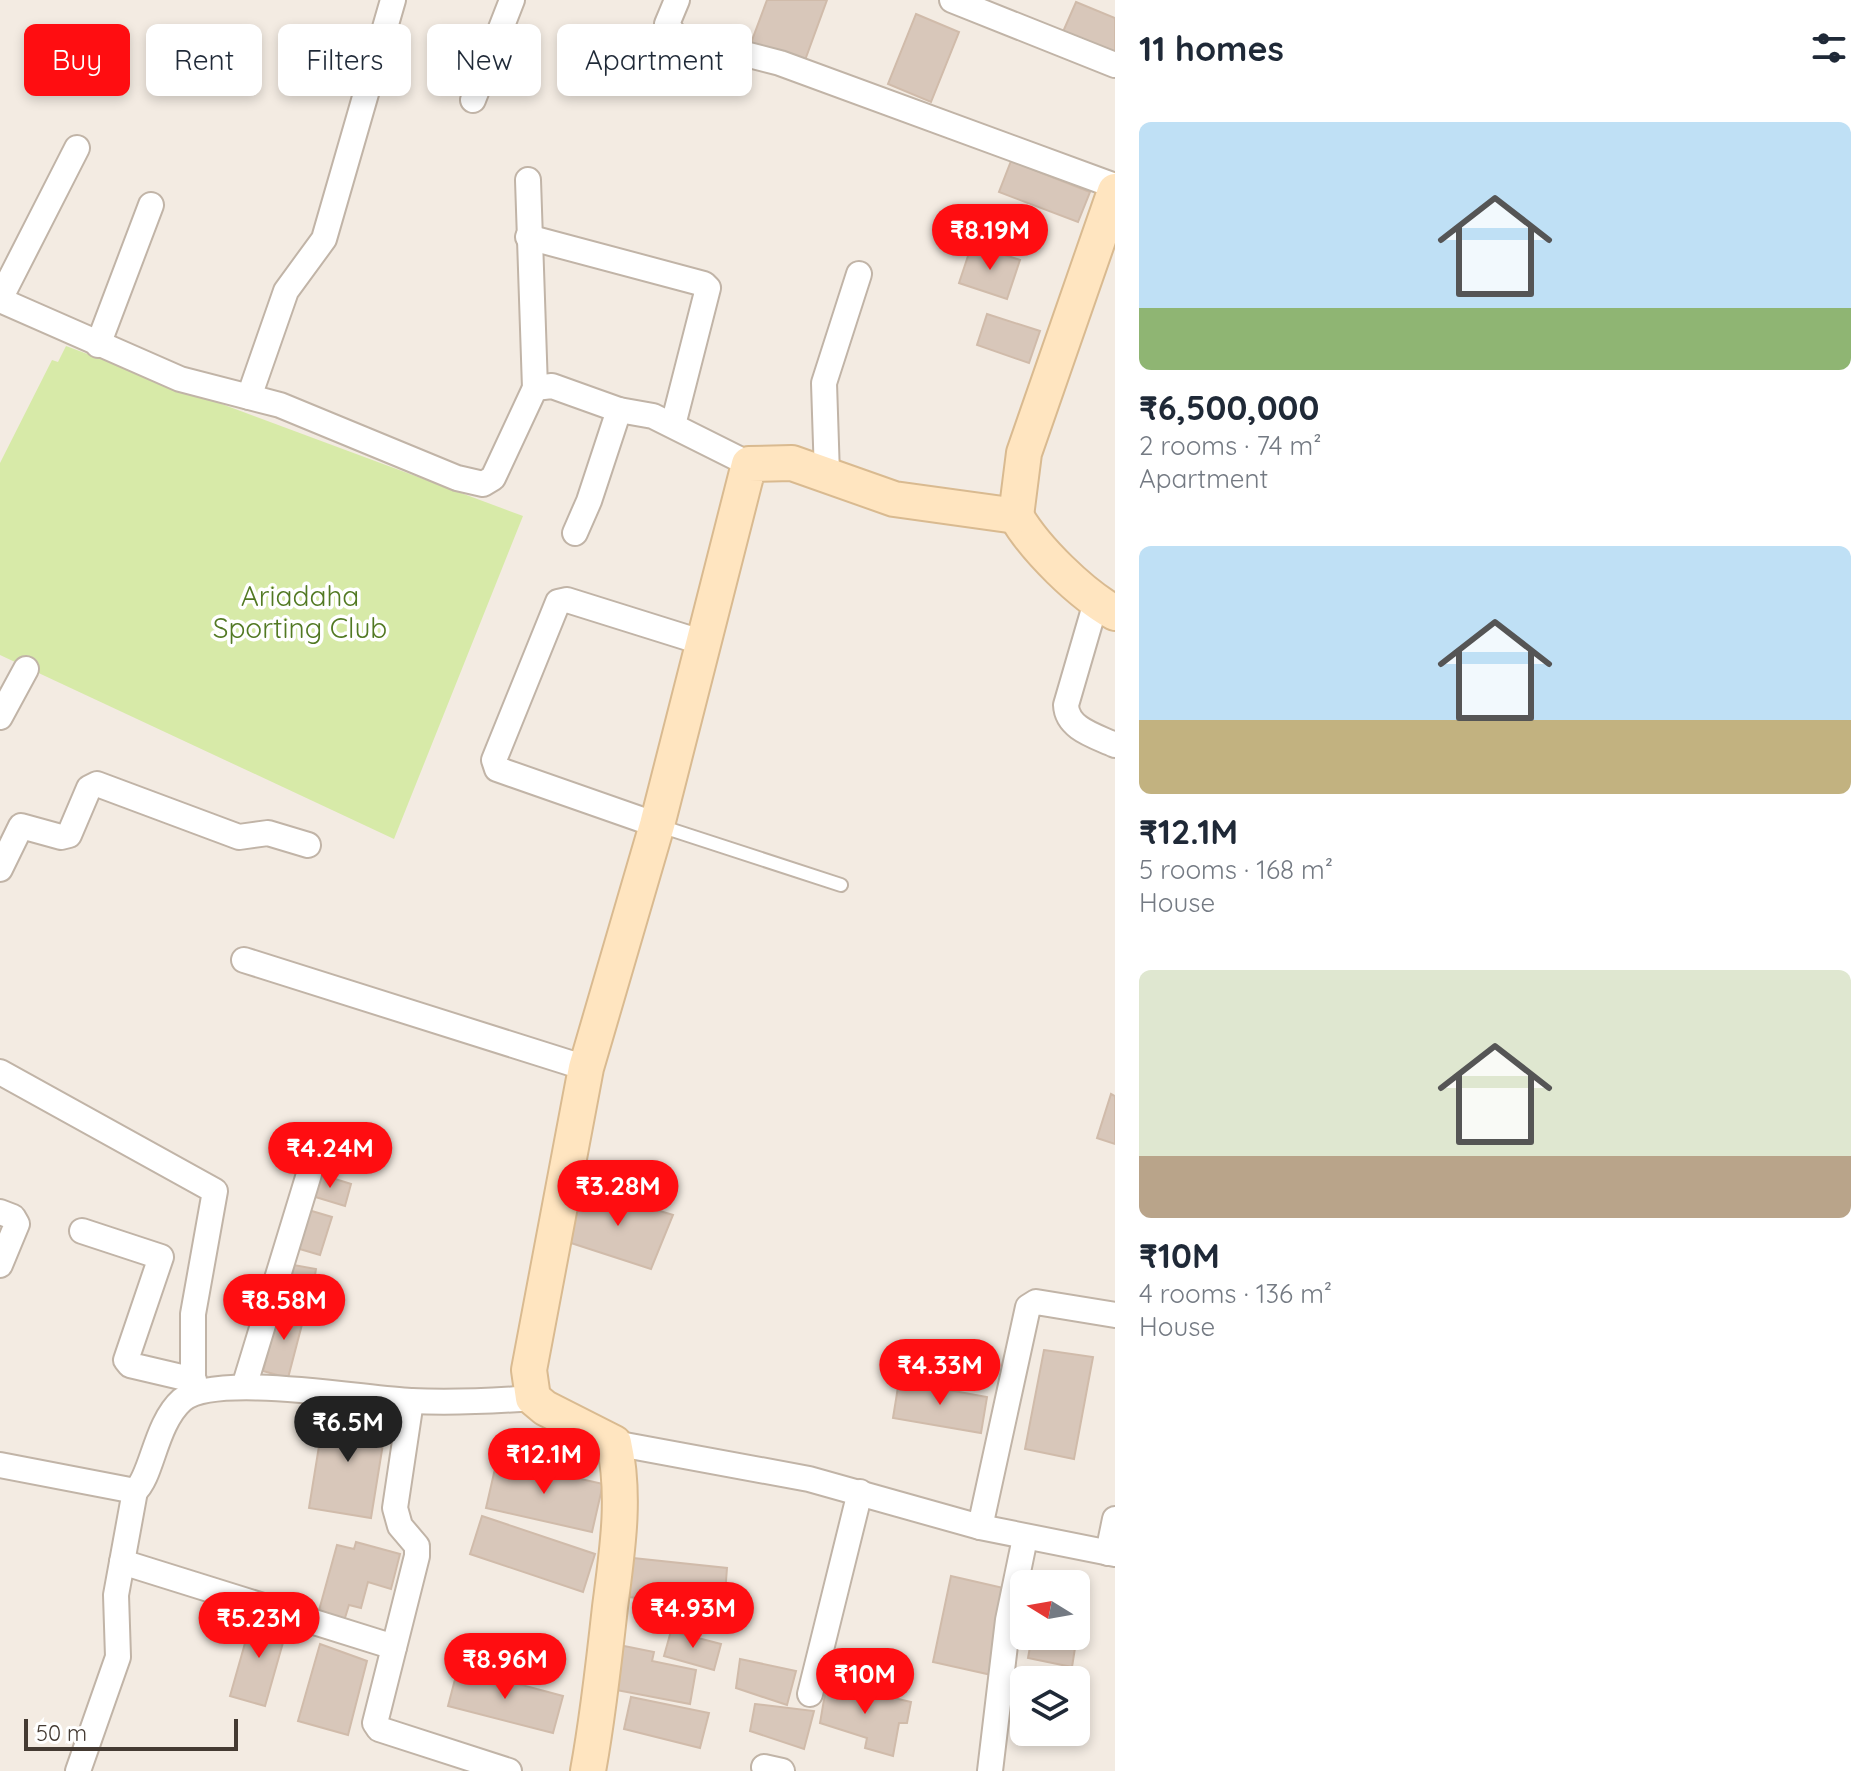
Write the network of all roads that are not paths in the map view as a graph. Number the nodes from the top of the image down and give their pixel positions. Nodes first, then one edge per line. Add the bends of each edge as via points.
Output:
1 (393, 0) edge
2 (512, 0) edge
3 (677, 0) edge
4 (952, 0) edge
5 (1115, 65) edge
6 (473, 100) dead end
7 (77, 148) dead end
8 (528, 180) dead end
9 (1115, 189) edge
10 (151, 205) dead end
11 (528, 237) junction
12 (859, 274) dead end
13 (0, 300) edge
14 (98, 345) junction
15 (535, 388) junction
16 (249, 397) junction
17 (619, 410) junction
18 (673, 425) junction
19 (749, 464) junction
20 (827, 475) junction
21 (1016, 516) junction
22 (575, 533) dead end
23 (1106, 608) edge
24 (701, 642) junction
25 (26, 669) dead end
26 (0, 717) edge
27 (1115, 745) edge
28 (657, 825) junction
29 (308, 845) dead end
30 (0, 869) edge
31 (841, 885) dead end
32 (244, 960) dead end
33 (586, 1068) junction
34 (0, 1072) edge
35 (309, 1174) dead end
36 (0, 1212) edge
37 (82, 1231) dead end
38 (0, 1265) edge
39 (1115, 1315) edge
40 (194, 1387) junction
41 (244, 1387) junction
42 (533, 1398) junction
43 (411, 1401) junction
44 (614, 1443) junction
45 (0, 1465) edge
46 (135, 1491) junction
47 (860, 1492) junction
48 (1115, 1519) edge
49 (980, 1527) junction
50 (1025, 1538) junction
51 (1112, 1553) edge
52 (122, 1562) junction
53 (394, 1647) junction
54 (810, 1694) dead end
55 (78, 1771) edge
56 (509, 1771) edge
57 (588, 1771) edge
58 (990, 1771) edge

1 - 16 street via 328,227 316,253 286,291
2 - 6 street
3 - 9 street via 667,24 675,36 780,63
4 - 5 street
7 - 13 street
8 - 11 street
9 - 21 street via 1098,258 1024,453
10 - 14 street
11 - 15 street
11 - 18 street via 708,288
12 - 20 street via 824,383
13 - 14 street
14 - 16 street via 180,379
15 - 16 street via 493,478 483,484
15 - 17 street via 552,386
17 - 18 street
17 - 22 street
18 - 19 street
19 - 20 street via 792,463
19 - 24 street
20 - 21 street via 894,499
21 - 23 street via 1025,532
23 - 27 street via 1066,716
24 - 28 street
24 - 28 street via 567,600 558,602 494,760 497,769
25 - 26 street
28 - 31 lane
28 - 33 street
29 - 30 street via 268,833 239,837 97,784 89,788 69,835 21,826
32 - 33 street
33 - 42 street via 529,1370
34 - 40 street via 215,1191 193,1314
35 - 41 street
36 - 38 street via 17,1224
37 - 40 street via 161,1257 126,1360
39 - 49 street via 1036,1302 1028,1307
40 - 41 street
40 - 46 street via 164,1426
41 - 43 street
42 - 43 street
42 - 44 street
43 - 53 street via 395,1508 400,1526 417,1546 417,1556
44 - 47 street
44 - 57 street via 620,1502
45 - 46 street
46 - 52 street
47 - 49 street
47 - 54 street
48 - 51 street
49 - 50 street
50 - 51 street
50 - 58 street via 1008,1620
52 - 53 street
52 - 55 street via 116,1595 118,1657
53 - 56 street via 376,1726

